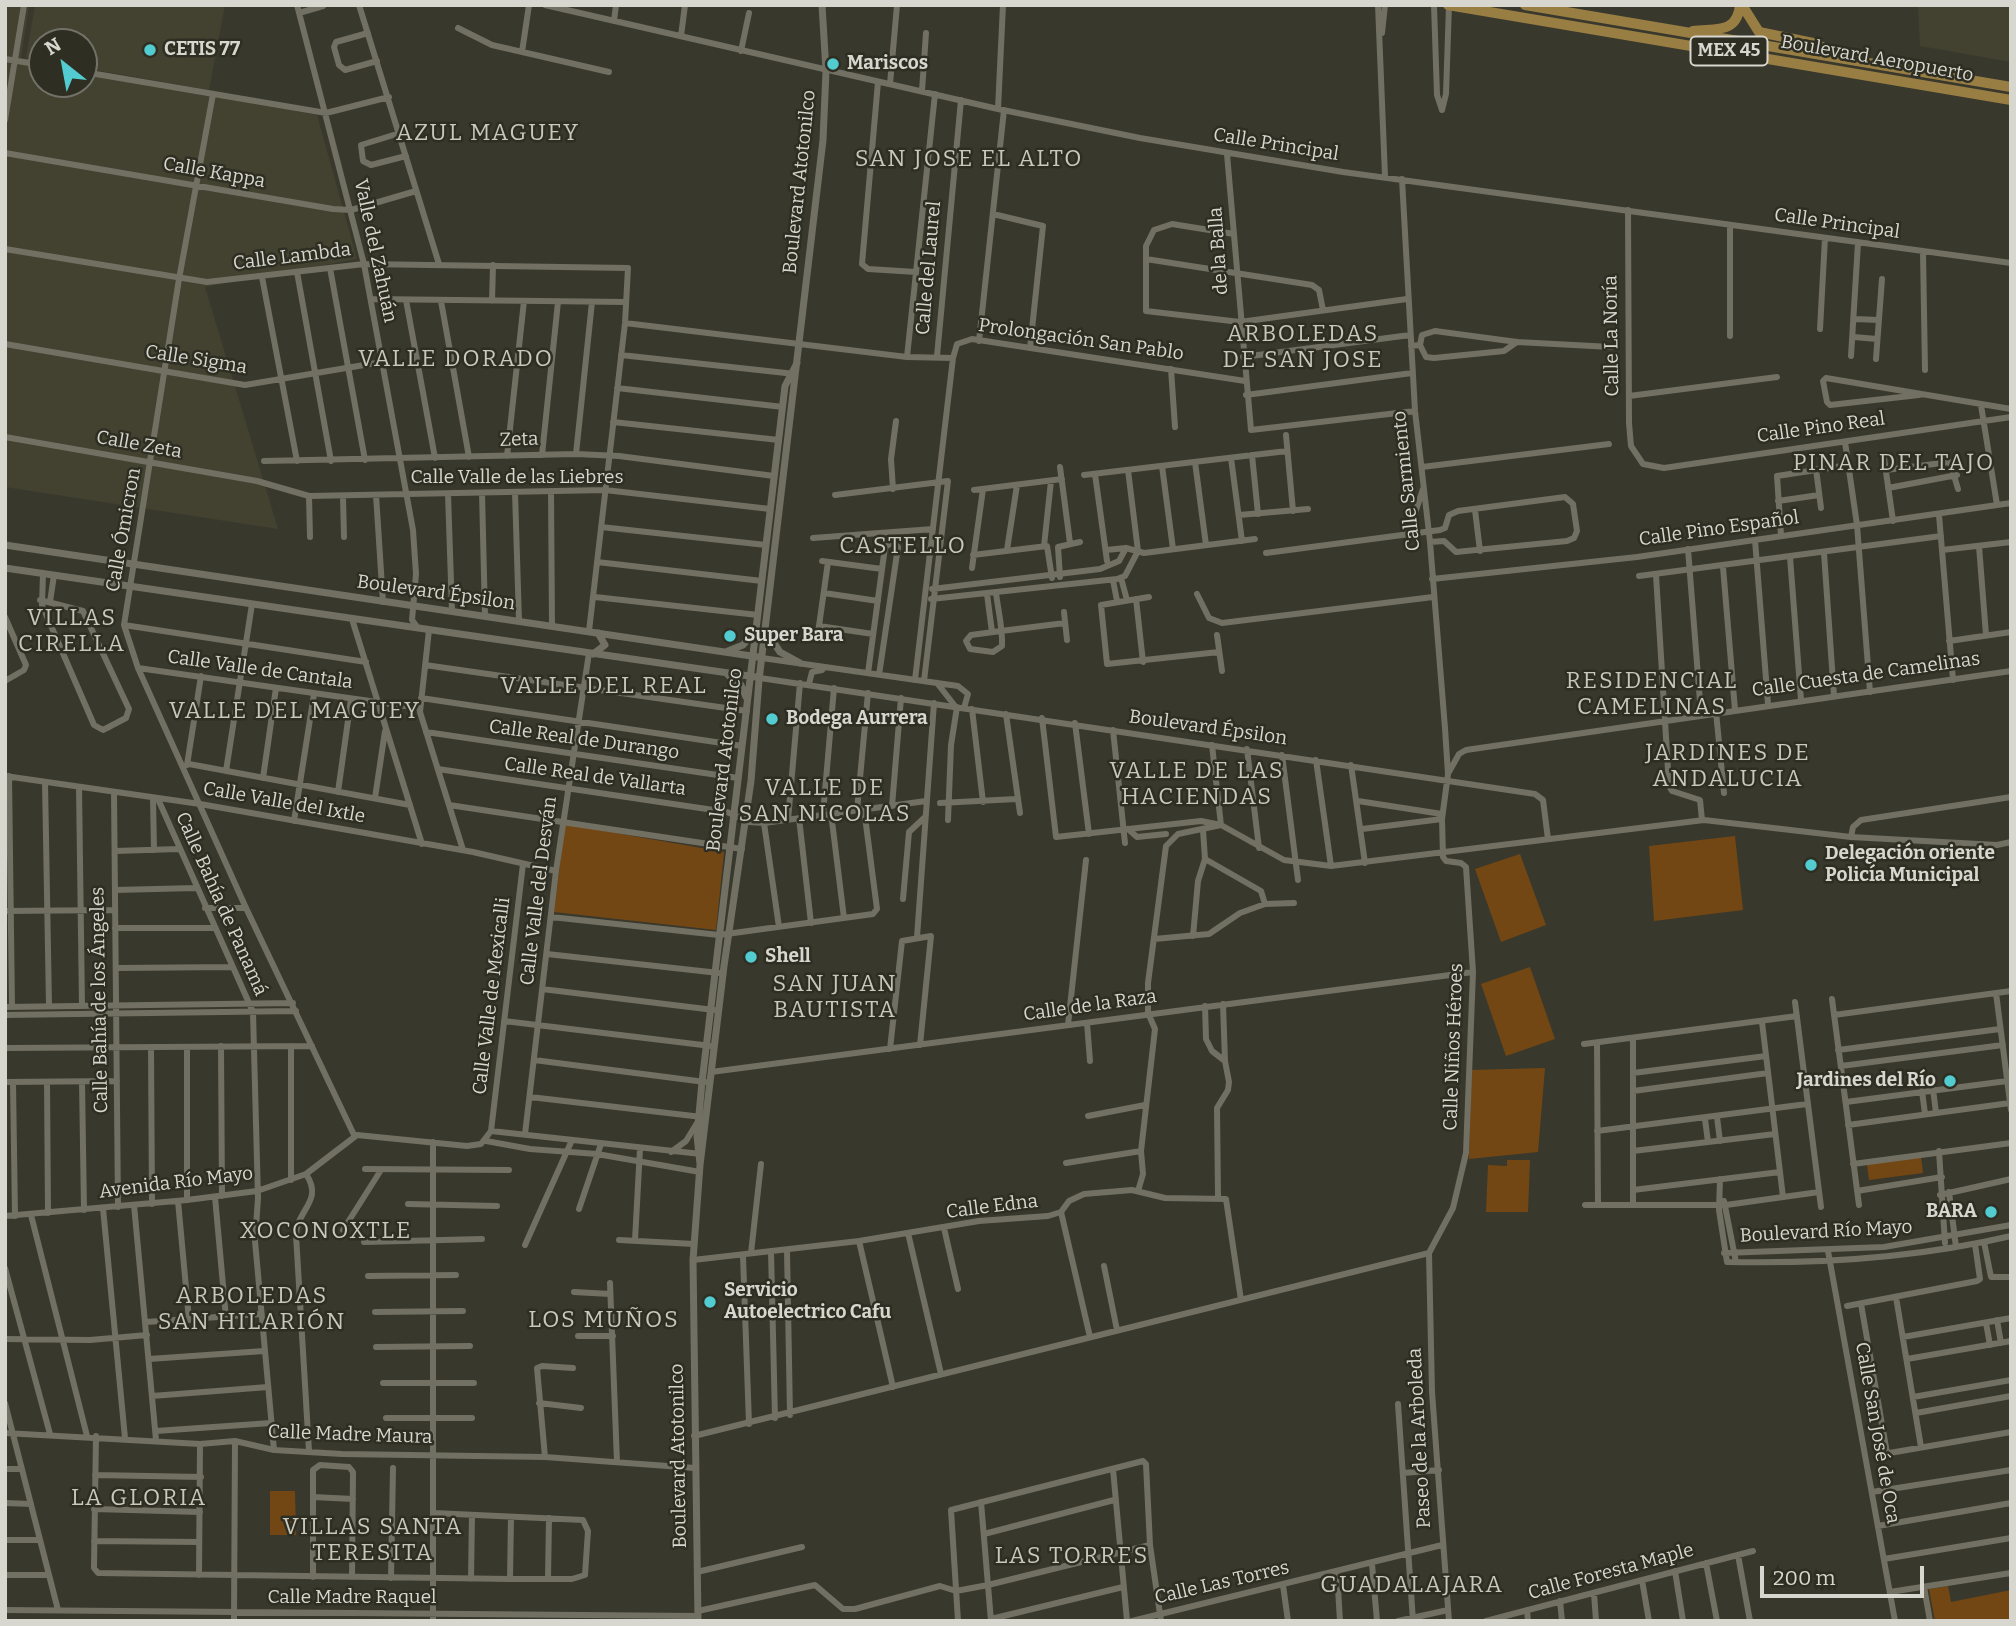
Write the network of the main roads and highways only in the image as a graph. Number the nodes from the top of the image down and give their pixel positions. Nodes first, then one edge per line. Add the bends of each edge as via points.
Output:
1 (1448, 5) edge
2 (1525, 5) edge
3 (1741, 5) edge
4 (1684, 32) junction
5 (1857, 62) junction
6 (2011, 87) edge
7 (2011, 100) edge

1 - 7 highway, Boulevard Aeropuerto / MEX 45
2 - 4 highway, Boulevard Aeropuerto / MEX 45
3 - 4 highway via 1731,27
3 - 5 highway via 1759,32 1813,43
4 - 5 highway, Boulevard Aeropuerto / MEX 45
5 - 6 highway, Boulevard Aeropuerto / MEX 45

